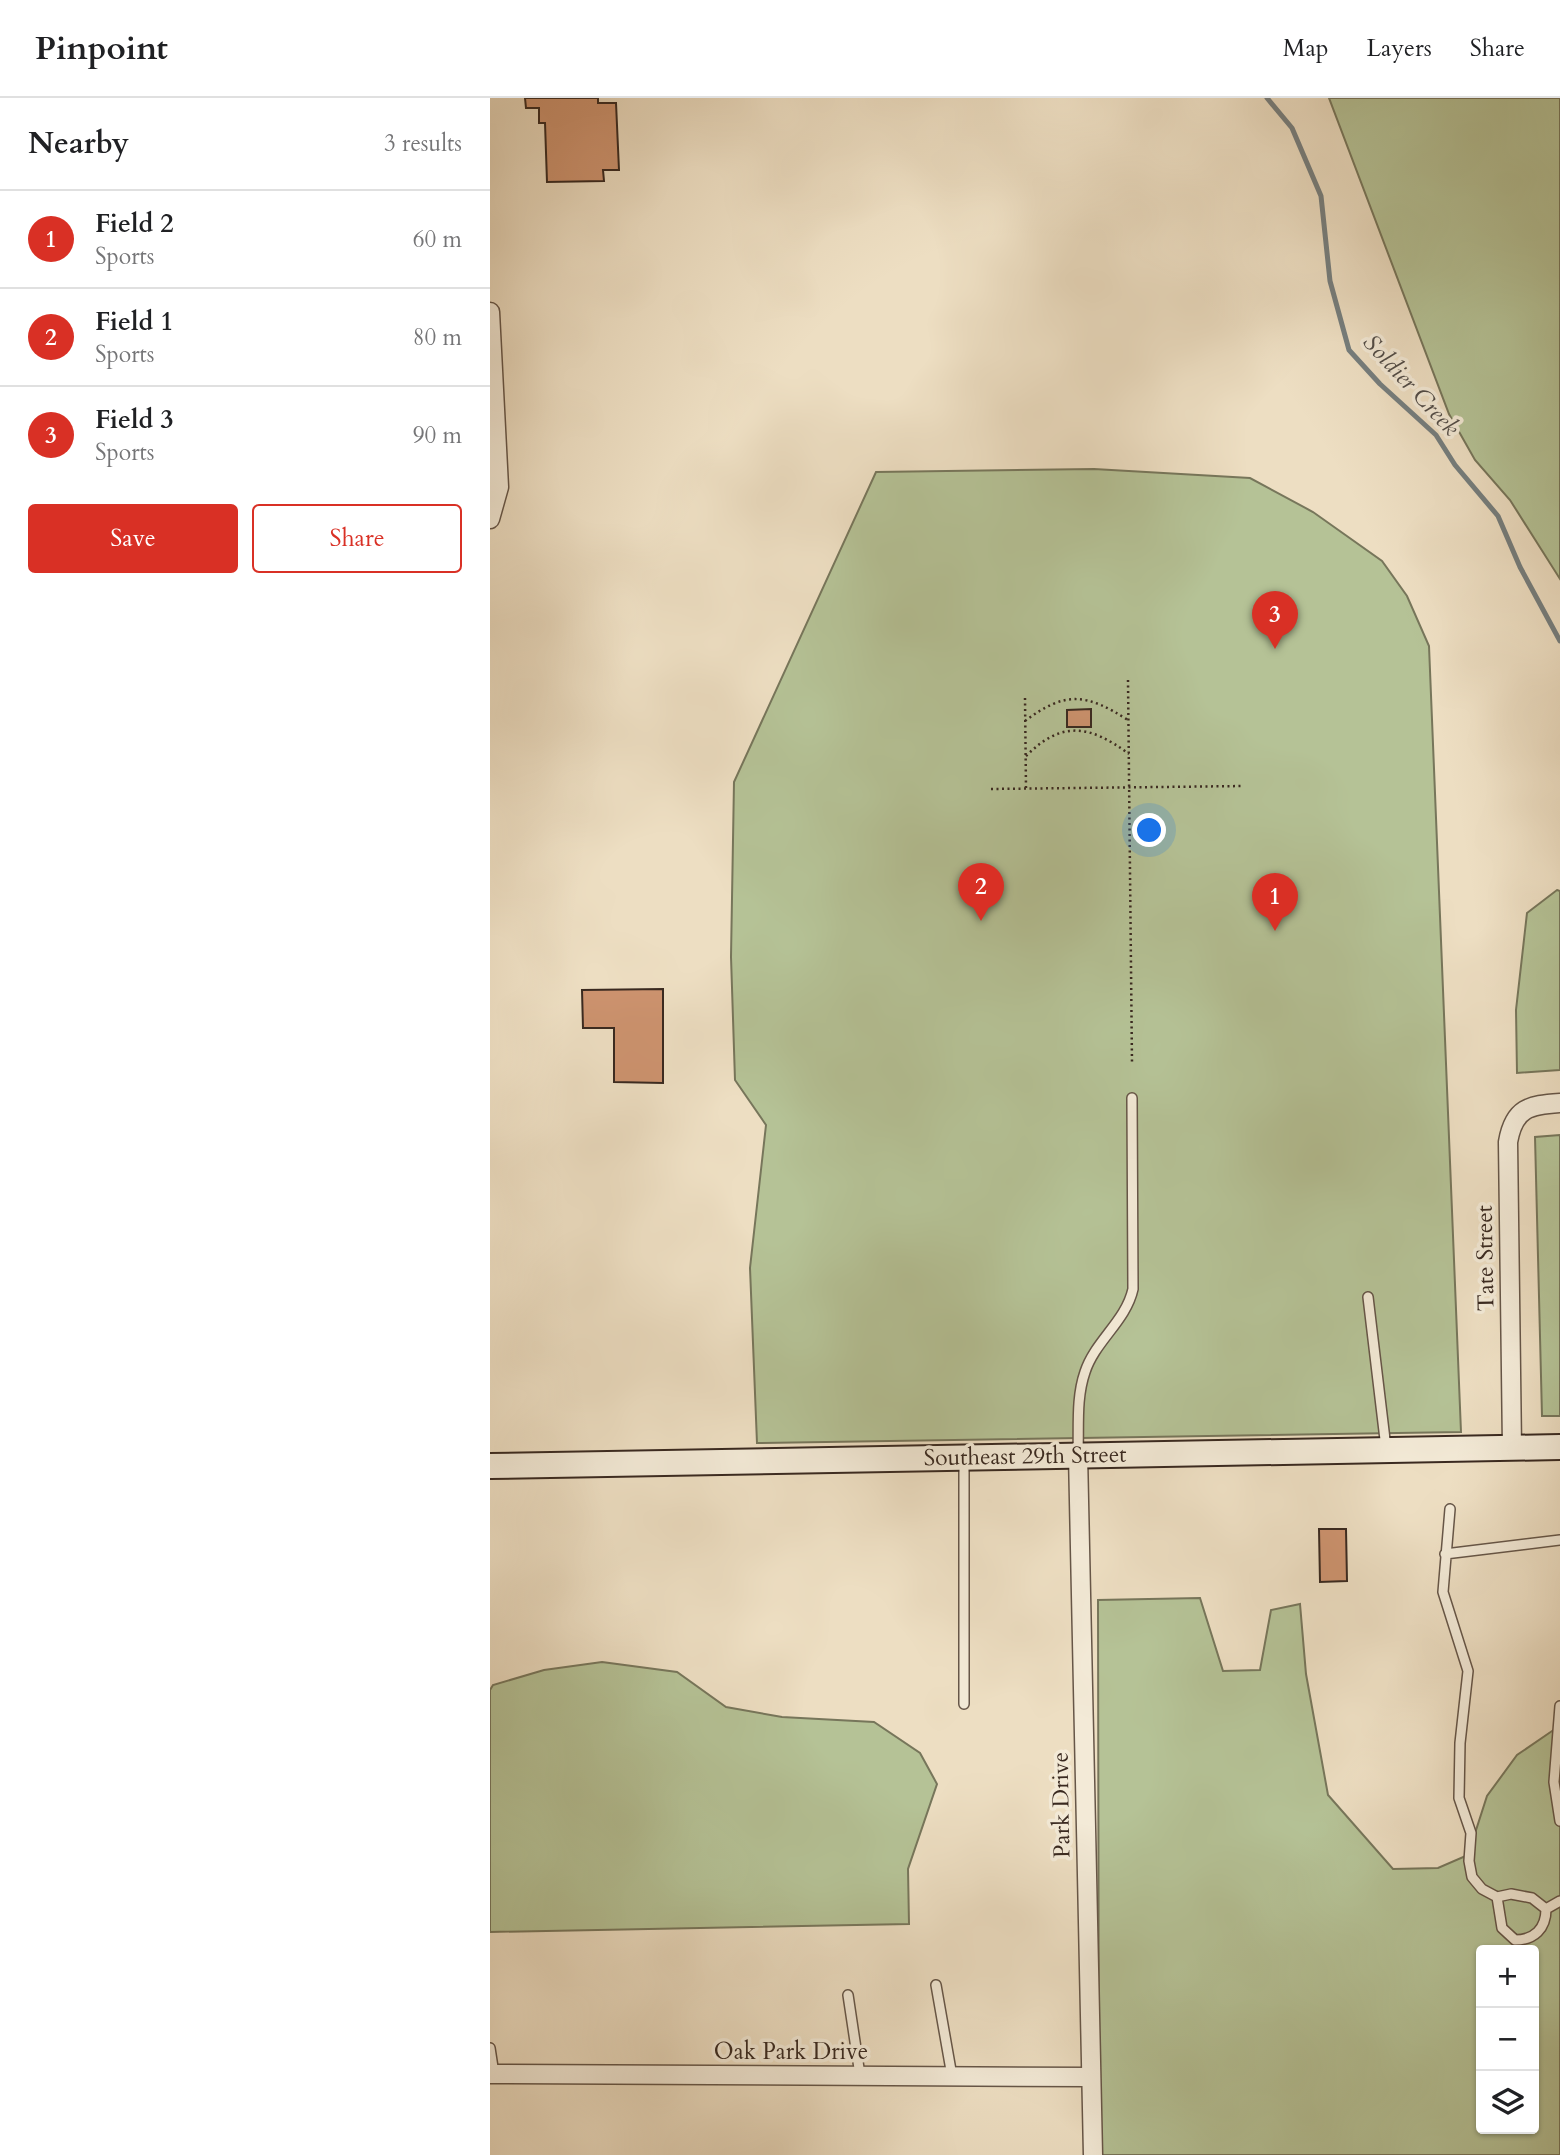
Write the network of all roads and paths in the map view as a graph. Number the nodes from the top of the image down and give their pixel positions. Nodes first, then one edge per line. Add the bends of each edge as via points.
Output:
1 (490, 312) edge
2 (490, 519) edge
3 (1128, 680) dead end
4 (1025, 698) dead end
5 (1128, 720) junction
6 (1025, 721) junction
7 (1129, 754) junction
8 (1026, 756) junction
9 (1244, 786) dead end
10 (991, 789) dead end
11 (1026, 789) junction
12 (1129, 789) junction
13 (1132, 1063) dead end
14 (1132, 1098) dead end
15 (1560, 1103) edge
16 (1368, 1297) dead end
17 (1560, 1447) edge
18 (1512, 1448) junction
19 (1386, 1450) junction
20 (1078, 1454) junction
21 (964, 1457) junction
22 (490, 1466) edge
23 (1450, 1510) dead end
24 (1560, 1540) edge
25 (1445, 1554) junction
26 (964, 1704) dead end
27 (1560, 1706) edge
28 (1560, 1821) edge
29 (1497, 1897) junction
30 (1560, 1902) edge
31 (1546, 1909) junction
32 (936, 1985) dead end
33 (848, 1995) dead end
34 (490, 2048) edge
35 (492, 2074) edge
36 (860, 2076) junction
37 (951, 2076) junction
38 (1091, 2077) junction
39 (1093, 2155) edge

1 - 2 street via 499,486
3 - 5 path
4 - 6 path
5 - 6 path via 1095,700 1081,698 1053,703
5 - 7 path
6 - 8 path
7 - 8 path via 1108,738 1080,731 1048,736
7 - 12 path
8 - 11 path
9 - 12 path
10 - 11 path
11 - 12 path
12 - 13 path
14 - 20 lane via 1133,1289 1129,1306 1085,1371 1078,1406
15 - 18 street, Tate Street via 1521,1112 1511,1124 1508,1142
16 - 19 lane
17 - 18 main road, Southeast 29th Street
18 - 19 main road, Southeast 29th Street
19 - 20 main road, Southeast 29th Street
20 - 21 main road, Southeast 29th Street
20 - 38 street, Park Drive
21 - 22 main road, Southeast 29th Street
21 - 26 lane
23 - 25 lane
24 - 25 lane
25 - 29 lane via 1443,1592 1468,1671 1459,1798 1471,1833 1472,1877
27 - 28 lane via 1554,1782
29 - 31 lane via 1532,1898
29 - 31 lane via 1502,1928 1515,1940 1528,1940 1538,1932 1546,1920
30 - 31 lane
32 - 37 lane
33 - 36 lane
34 - 35 lane
35 - 36 street, Oak Park Drive
36 - 37 street, Oak Park Drive
37 - 38 street, Oak Park Drive
38 - 39 street, Park Drive

